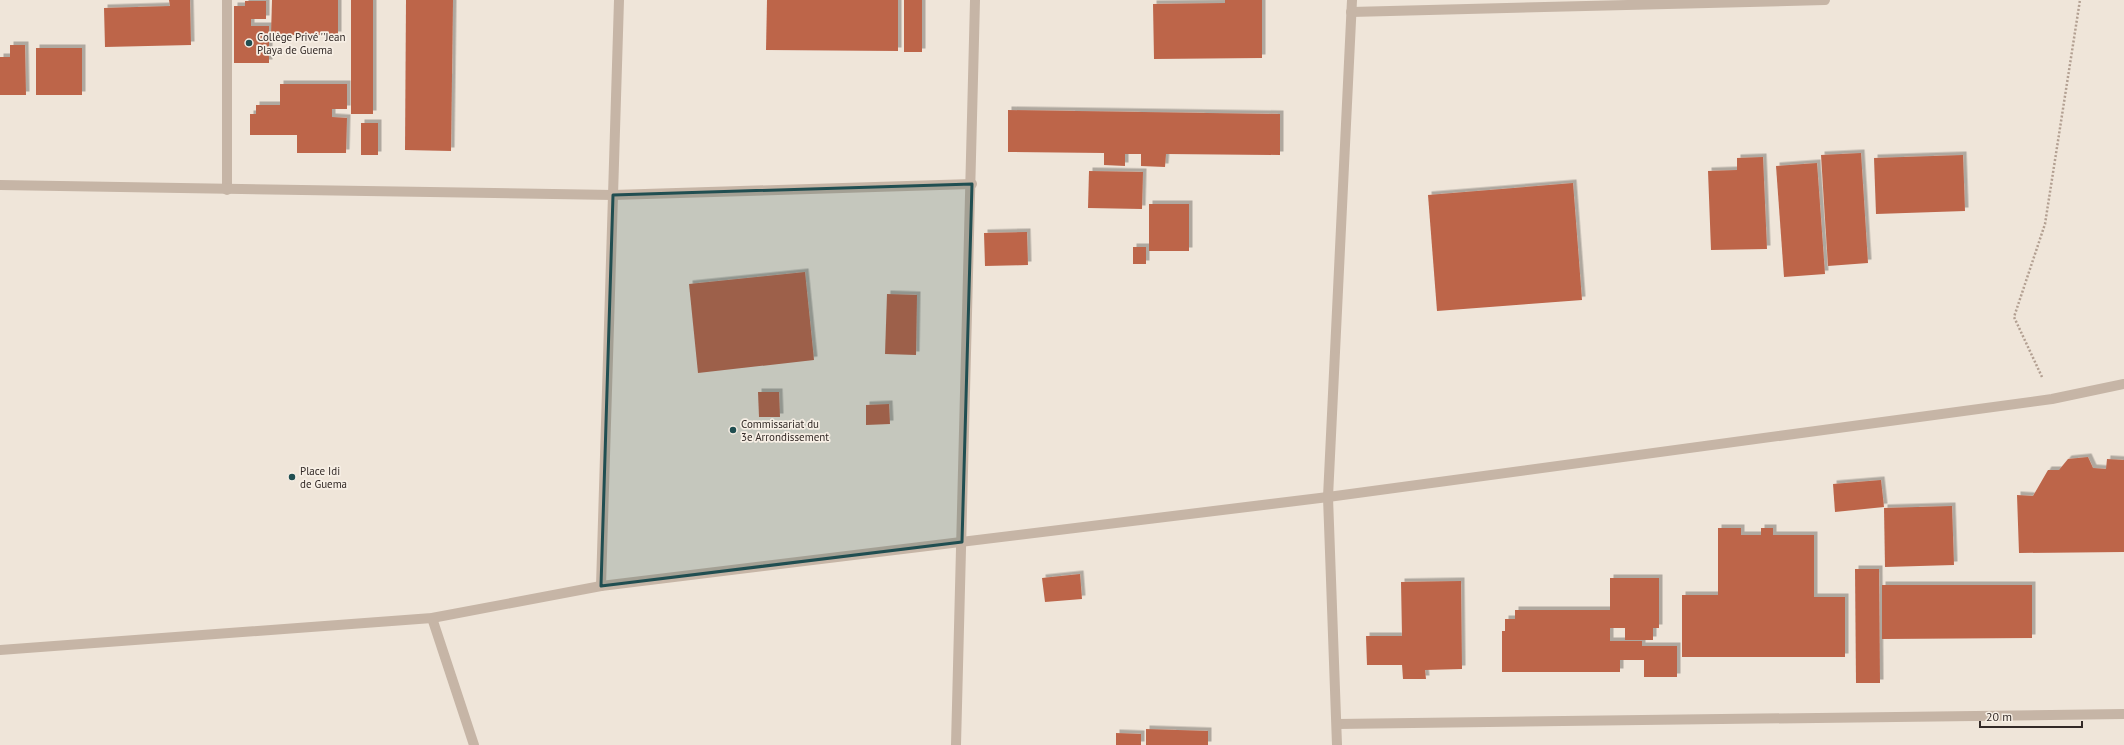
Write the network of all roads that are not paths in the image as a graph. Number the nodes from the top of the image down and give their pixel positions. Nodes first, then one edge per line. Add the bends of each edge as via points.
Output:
1 (227, 0) edge
2 (619, 0) edge
3 (975, 0) edge
4 (1352, 0) edge
5 (1825, 0) edge
6 (1351, 12) junction
7 (972, 184) junction
8 (0, 185) edge
9 (227, 190) junction
10 (613, 195) junction
11 (2124, 384) edge
12 (1328, 497) junction
13 (962, 542) junction
14 (601, 586) junction
15 (432, 618) junction
16 (0, 650) edge
17 (2124, 714) edge
18 (1337, 724) junction
19 (474, 745) edge
20 (956, 745) edge
21 (1337, 745) edge

1 - 9 street
2 - 10 street
3 - 7 street
4 - 6 street
5 - 6 street
6 - 12 street
7 - 10 street
7 - 13 street
8 - 9 street
9 - 10 street
10 - 14 street
11 - 12 street via 2052,399
12 - 13 street
12 - 18 street
13 - 14 street
13 - 20 street
14 - 15 street
15 - 16 street
15 - 19 street
17 - 18 street
18 - 21 street

